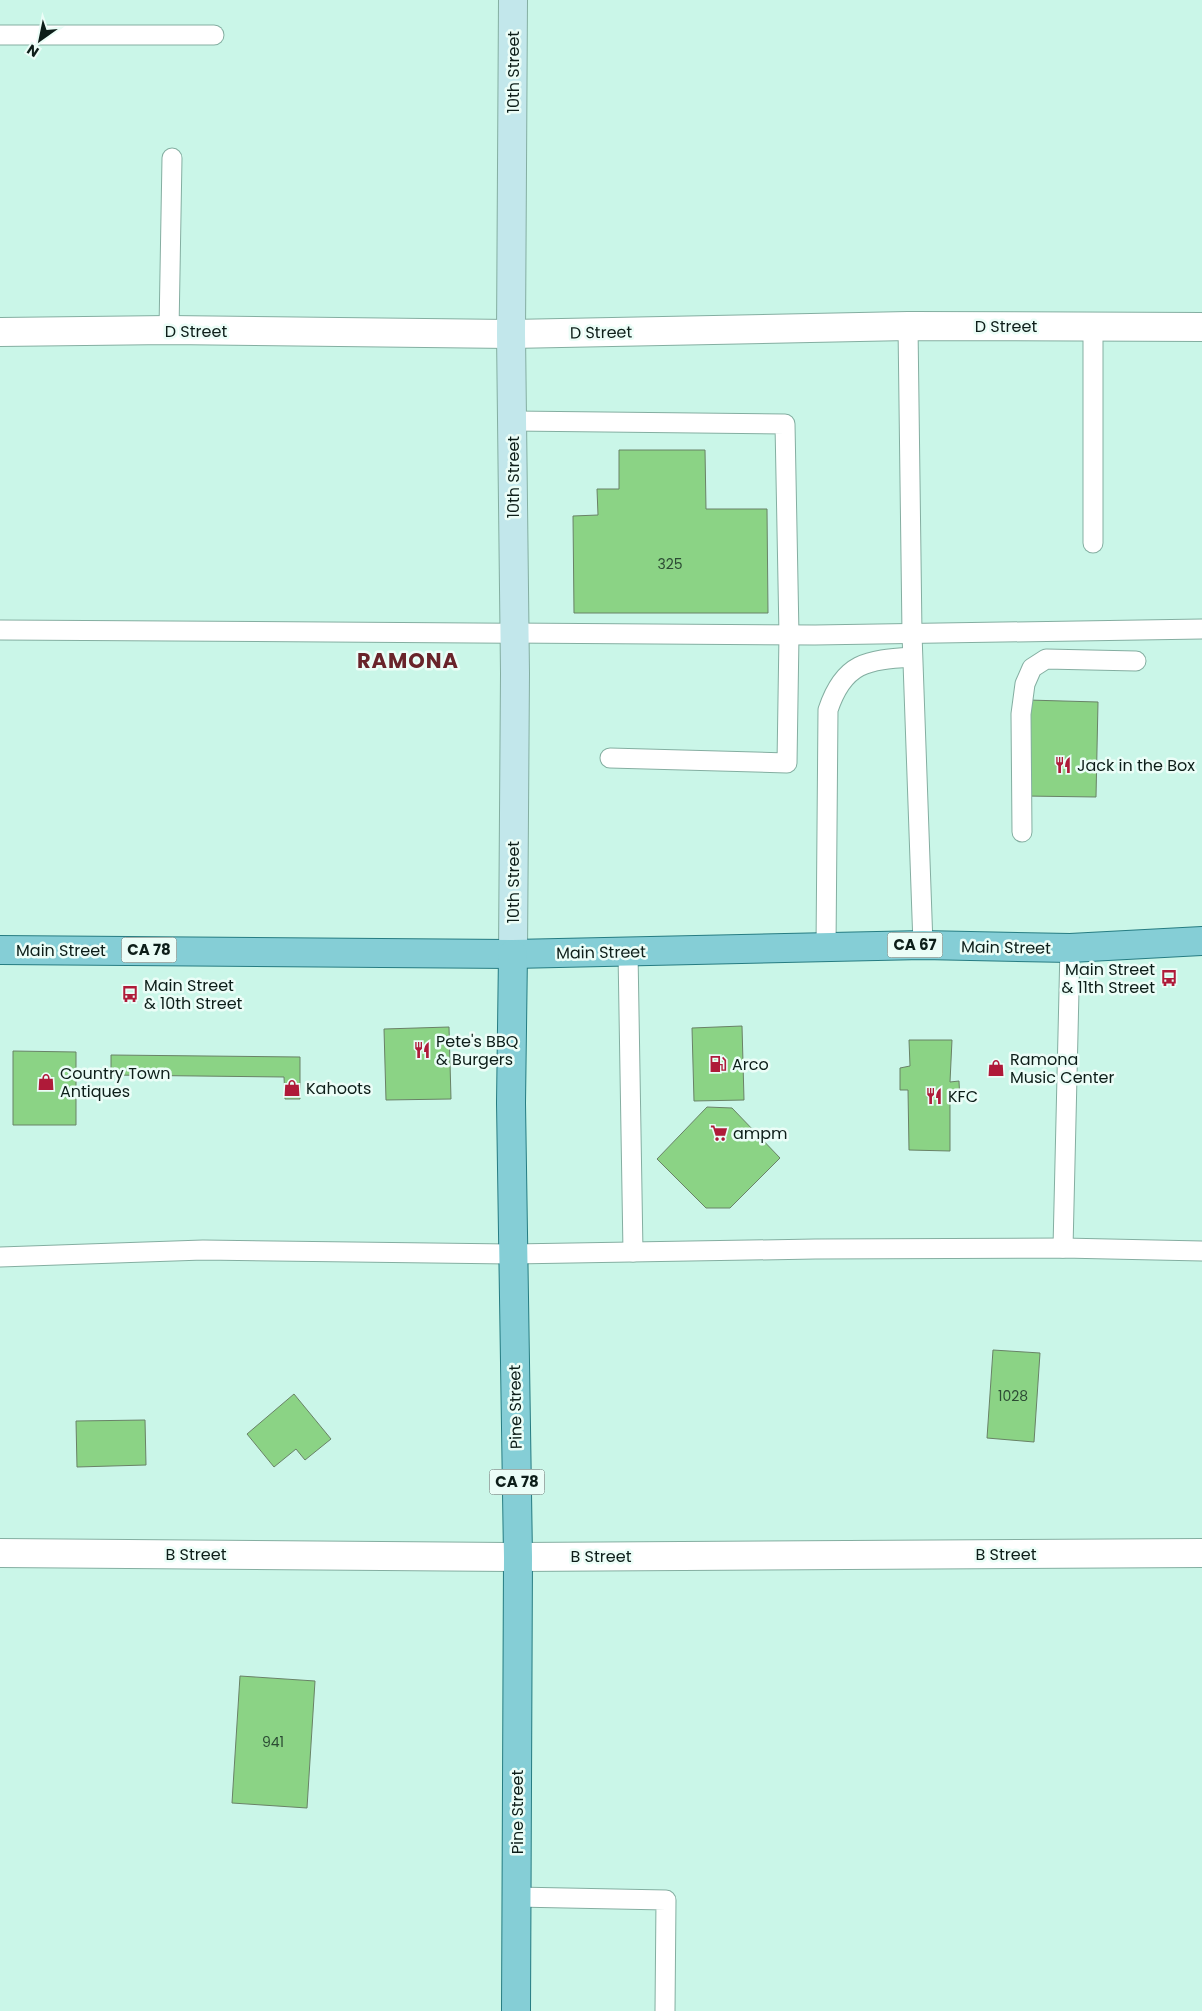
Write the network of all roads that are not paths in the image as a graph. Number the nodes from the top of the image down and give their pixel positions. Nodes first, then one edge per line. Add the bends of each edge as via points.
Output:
1 (513, 0) edge
2 (0, 35) edge
3 (214, 35) dead end
4 (172, 158) dead end
5 (908, 326) junction
6 (1093, 326) junction
7 (1202, 327) edge
8 (169, 330) junction
9 (0, 332) edge
10 (511, 334) junction
11 (513, 421) junction
12 (1093, 543) dead end
13 (0, 630) edge
14 (1202, 630) edge
15 (912, 634) junction
16 (514, 635) junction
17 (789, 635) junction
18 (912, 657) junction
19 (1136, 661) dead end
20 (610, 758) dead end
21 (1022, 832) dead end
22 (1202, 941) edge
23 (924, 945) junction
24 (826, 947) junction
25 (1070, 948) junction
26 (0, 950) edge
27 (628, 952) junction
28 (513, 954) junction
29 (1063, 1248) junction
30 (1202, 1251) edge
31 (633, 1252) junction
32 (513, 1254) junction
33 (0, 1258) edge
34 (0, 1553) edge
35 (1202, 1553) edge
36 (518, 1557) junction
37 (516, 1897) junction
38 (516, 2011) edge
39 (665, 2011) edge

1 - 10 main road, 10th Street
2 - 3 lane
4 - 8 lane
5 - 6 street, D Street
5 - 10 street, D Street
5 - 15 lane
6 - 7 street, D Street
6 - 12 lane
8 - 9 street, D Street
8 - 10 street, D Street
10 - 11 main road, 10th Street
11 - 16 main road, 10th Street
11 - 17 lane via 786,424
13 - 16 lane
14 - 15 lane
15 - 17 lane
15 - 18 lane
16 - 17 lane
16 - 28 main road, 10th Street
17 - 20 lane via 787,763
18 - 23 lane
18 - 24 lane via 874,660 855,669 832,697 828,710
19 - 21 lane via 1046,659 1032,668 1025,684 1021,714
22 - 25 main road, Main Street / CA 67
23 - 24 main road, Main Street / CA 67
23 - 25 main road, Main Street / CA 67
24 - 27 main road, Main Street / CA 67
25 - 29 lane
26 - 28 main road, Main Street / CA 78
27 - 28 main road, Main Street / CA 67
27 - 31 lane
28 - 32 main road, Pine Street / CA 78
29 - 30 lane
29 - 31 lane
31 - 32 lane
32 - 33 lane via 203,1250
32 - 36 main road, Pine Street / CA 78
34 - 36 street, B Street
35 - 36 street, B Street
36 - 37 main road, Pine Street / CA 78
37 - 38 main road, Pine Street / CA 78
37 - 39 lane via 666,1900

